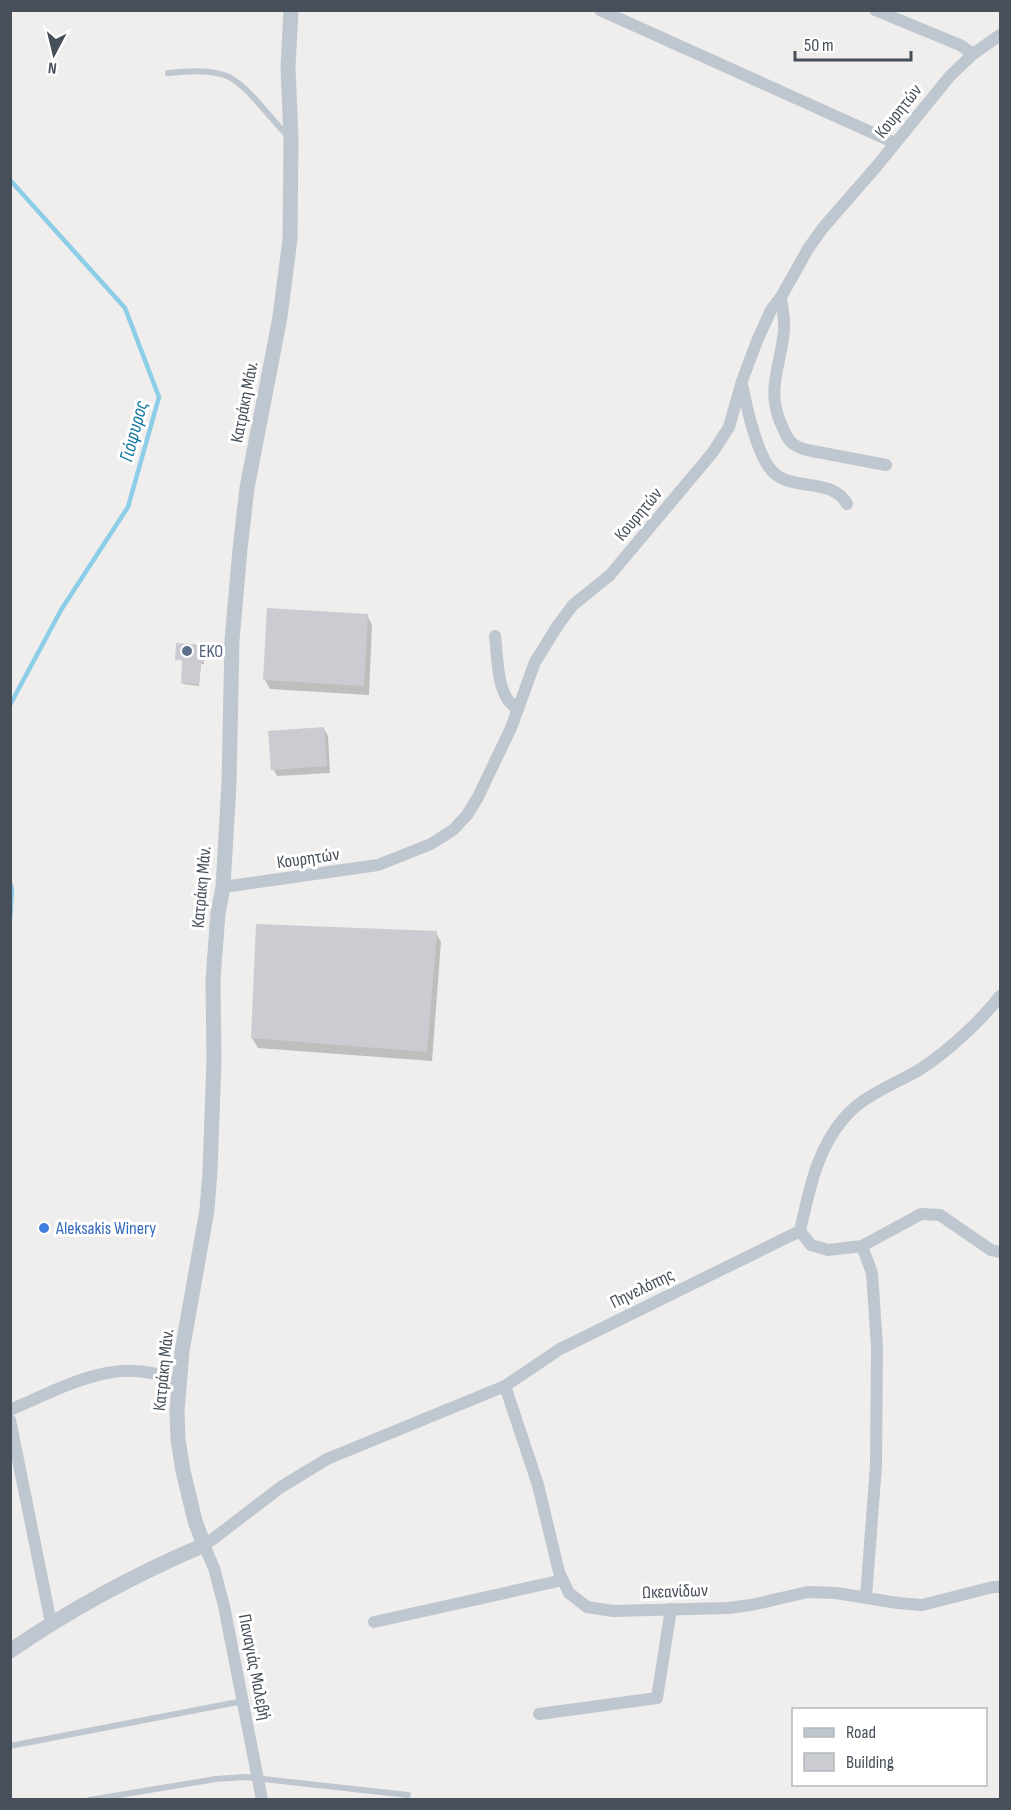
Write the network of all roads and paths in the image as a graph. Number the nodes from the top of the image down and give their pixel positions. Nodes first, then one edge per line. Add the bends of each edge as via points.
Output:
1 (291, 10) edge
2 (600, 10) edge
3 (875, 10) edge
4 (1000, 35) edge
5 (973, 54) junction
6 (168, 73) dead end
7 (291, 139) junction
8 (895, 143) junction
9 (781, 297) junction
10 (742, 381) junction
11 (886, 465) dead end
12 (847, 504) dead end
13 (495, 636) dead end
14 (518, 709) junction
15 (222, 887) junction
16 (1000, 996) edge
17 (800, 1231) junction
18 (862, 1246) junction
19 (1000, 1252) edge
20 (179, 1383) junction
21 (505, 1386) junction
22 (10, 1410) edge
23 (10, 1420) edge
24 (204, 1545) junction
25 (563, 1580) junction
26 (1000, 1587) edge
27 (866, 1597) junction
28 (671, 1609) junction
29 (374, 1622) dead end
30 (51, 1623) junction
31 (10, 1651) edge
32 (243, 1701) junction
33 (539, 1714) dead end
34 (10, 1746) edge
35 (259, 1778) junction
36 (408, 1795) dead end
37 (89, 1800) edge
38 (262, 1800) edge

1 - 7 street, Κατράκη Μάν.
2 - 8 street
3 - 5 street
4 - 5 street, Κουρητών
5 - 8 street, Κουρητών
6 - 7 lane via 203,71 238,82
7 - 15 street, Κατράκη Μάν. via 291,214 285,284 247,488 232,640
8 - 9 street, Κουρητών via 814,239
9 - 10 street, Κουρητών via 761,331
9 - 11 street via 784,327 773,384 774,401 789,441 807,450
10 - 12 street via 751,421 771,470 787,481 842,494
10 - 14 street, Κουρητών via 732,421 723,438 610,575 569,610 535,662
13 - 14 street via 503,688 508,701
14 - 15 street, Κουρητών via 473,805 459,824 438,840 378,865
15 - 20 street, Κατράκη Μάν. via 213,980 214,1060 207,1210
16 - 17 street via 936,1058 846,1115 817,1163
17 - 18 street via 811,1245 828,1250
17 - 21 street, Πηνελόπης via 560,1349
18 - 19 street via 921,1214 940,1215 991,1250
18 - 27 street via 872,1273 877,1347 876,1465
20 - 22 street via 132,1369 94,1374
20 - 24 street, Κατράκη Μάν. via 181,1460
21 - 24 street, Πηνελόπης via 327,1459 281,1487
21 - 25 street, Ωκεανίδων via 535,1473
23 - 30 street
24 - 30 street via 166,1561
24 - 32 street, Παναγιάς Μαλεβή via 218,1579
25 - 28 street, Ωκεανίδων via 569,1593 587,1607 613,1611
25 - 29 street
26 - 27 street, Ωκεανίδων via 922,1605
27 - 28 street, Ωκεανίδων via 808,1592 751,1605
28 - 33 street via 657,1698
30 - 31 street
32 - 34 lane
32 - 35 street, Παναγιάς Μαλεβή
35 - 36 lane
35 - 37 lane via 216,1779
35 - 38 street, Παναγιάς Μαλεβή

